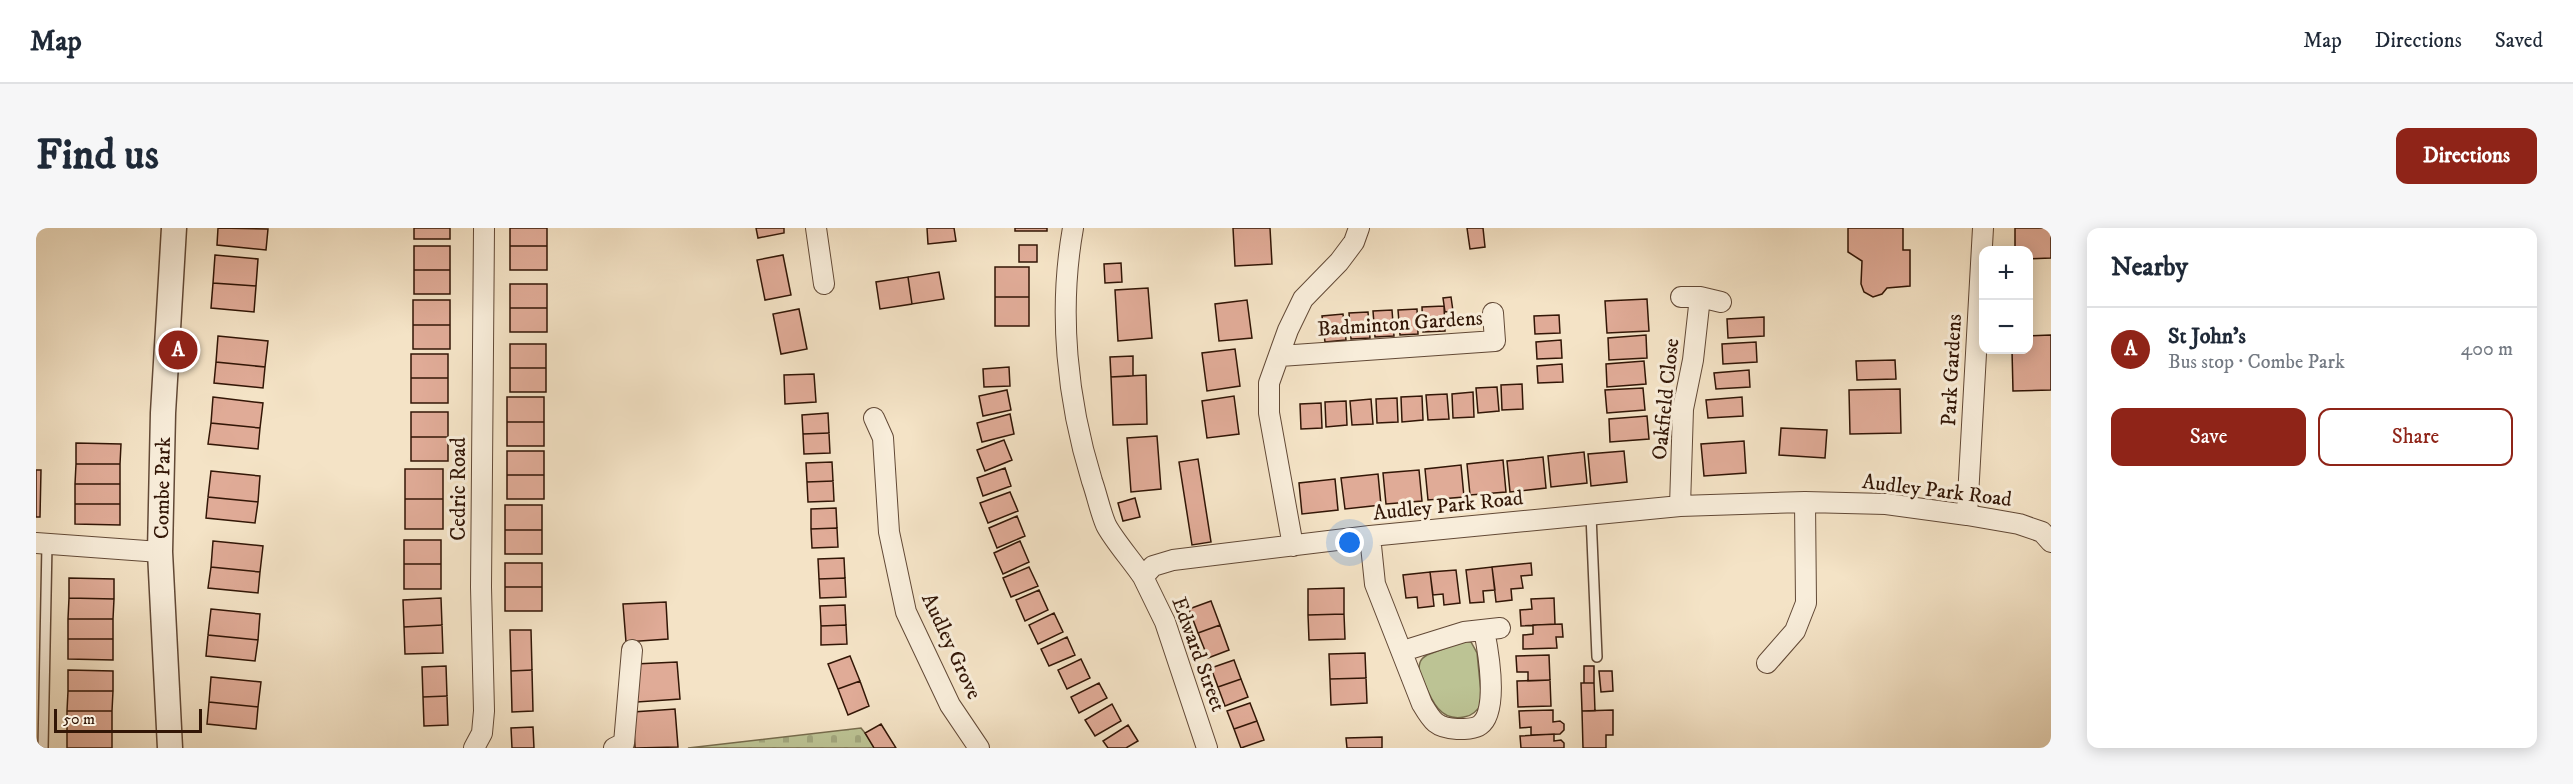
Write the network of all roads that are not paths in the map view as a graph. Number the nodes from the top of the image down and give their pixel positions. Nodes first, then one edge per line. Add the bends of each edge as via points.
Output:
1 (174, 228) edge
2 (484, 228) edge
3 (816, 228) edge
4 (1072, 228) edge
5 (1359, 228) edge
6 (1983, 228) edge
7 (824, 284) dead end
8 (1721, 302) dead end
9 (1493, 312) dead end
10 (1280, 356) junction
11 (874, 418) dead end
12 (1805, 502) junction
13 (1680, 506) junction
14 (1591, 515) junction
15 (1967, 515) junction
16 (1370, 536) junction
17 (2051, 542) edge
18 (41, 544) edge
19 (1293, 546) junction
20 (160, 552) junction
21 (1143, 577) junction
22 (632, 650) dead end
23 (1402, 651) junction
24 (1597, 657) dead end
25 (1767, 663) dead end
26 (40, 687) edge
27 (43, 748) edge
28 (170, 748) edge
29 (474, 748) edge
30 (614, 748) edge
31 (979, 748) edge
32 (1207, 748) edge

1 - 20 street, Combe Park via 163,413
2 - 29 street, Cedric Road via 484,711 482,733
3 - 7 street
4 - 21 street via 1067,313 1069,377 1081,443 1106,525
5 - 10 street, Badminton Gardens via 1339,262 1303,299
6 - 15 street, Park Gardens
8 - 13 street, Oakfield Close via 1690,297 1693,360 1683,409
9 - 10 street, Badminton Gardens via 1495,340
10 - 19 street, Badminton Gardens via 1269,383 1269,413
11 - 31 street, Audley Grove via 883,438 889,532 906,612 950,705
12 - 13 street, Audley Park Road
12 - 15 street, Audley Park Road via 1886,504
12 - 25 street via 1806,603 1795,631
13 - 14 street, Audley Park Road
14 - 16 street, Audley Park Road
14 - 24 lane
15 - 17 street, Audley Park Road via 2019,524 2042,532
16 - 19 street, Audley Park Road
16 - 23 street via 1375,584
18 - 20 street
18 - 26 lane
19 - 21 street, Audley Park Road via 1173,560 1153,566
20 - 28 street, Combe Park
21 - 32 street, Edward Street via 1165,622
22 - 30 street via 624,743
23 - 23 street via 1431,719 1443,728 1480,726 1489,715 1491,699 1488,649 1492,629 1464,632
26 - 27 lane

